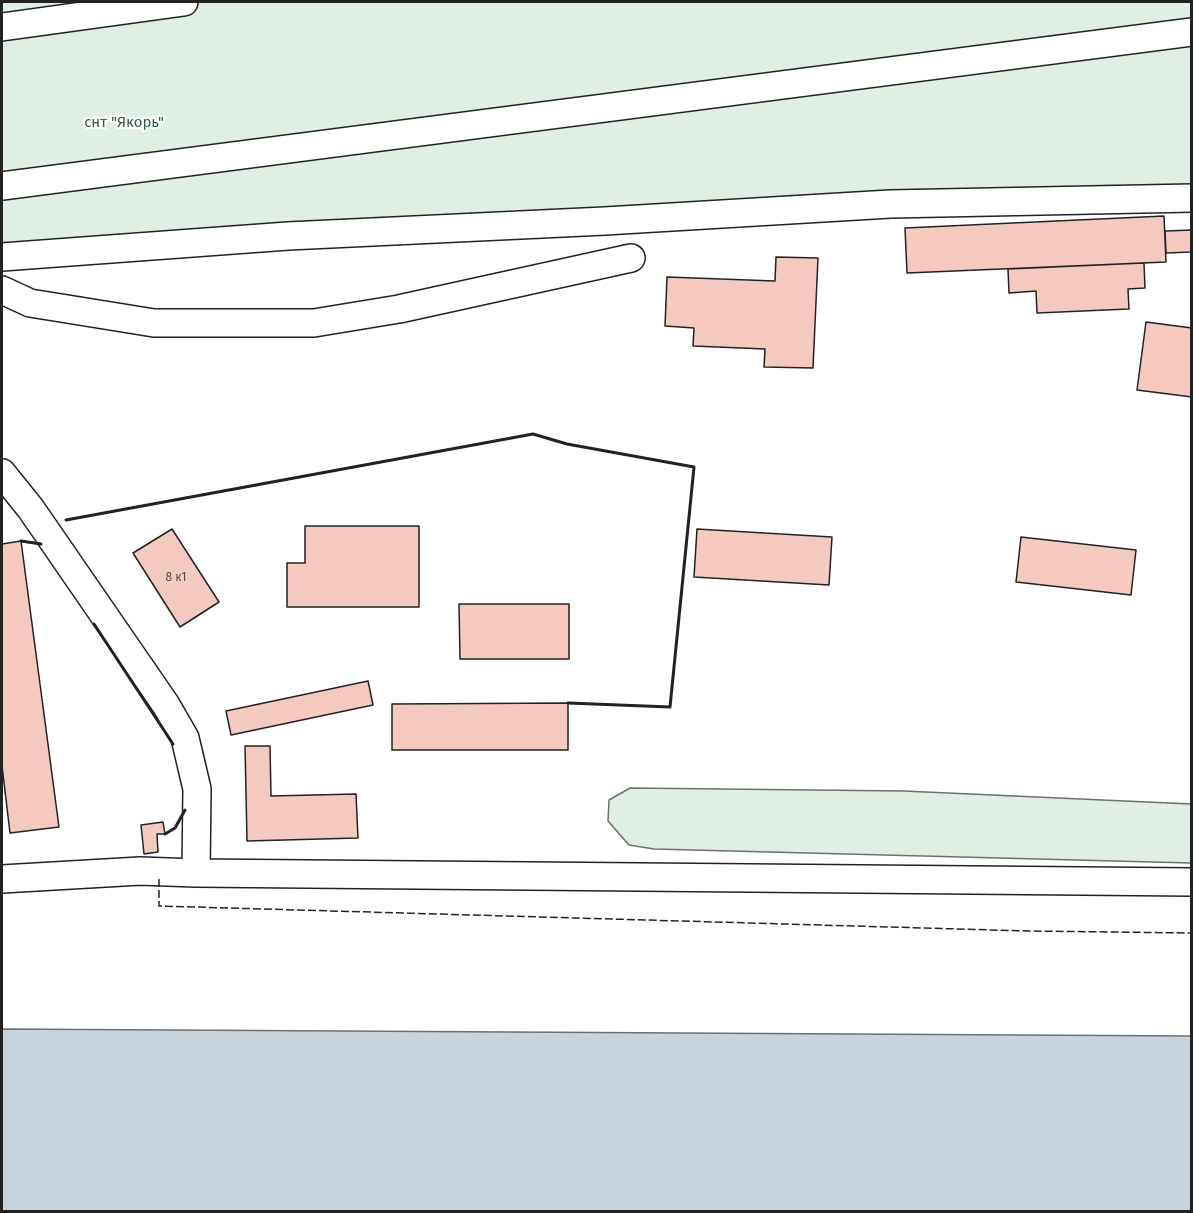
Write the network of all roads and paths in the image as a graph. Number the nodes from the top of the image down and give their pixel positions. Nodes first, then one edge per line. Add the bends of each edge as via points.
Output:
1 (184, 2) edge
2 (2, 27) edge
3 (1191, 32) edge
4 (2, 186) edge
5 (1191, 198) edge
6 (2, 258) edge
7 (631, 258) dead end
8 (2, 290) edge
9 (2, 473) edge
10 (196, 873) junction
11 (2, 879) edge
12 (1191, 882) edge

1 - 2 street
3 - 4 street
5 - 6 street via 890,204 288,236
7 - 8 street via 399,309 314,323 154,323 30,303
9 - 10 street via 58,548 185,738 197,789
10 - 11 street via 140,871
10 - 12 street

